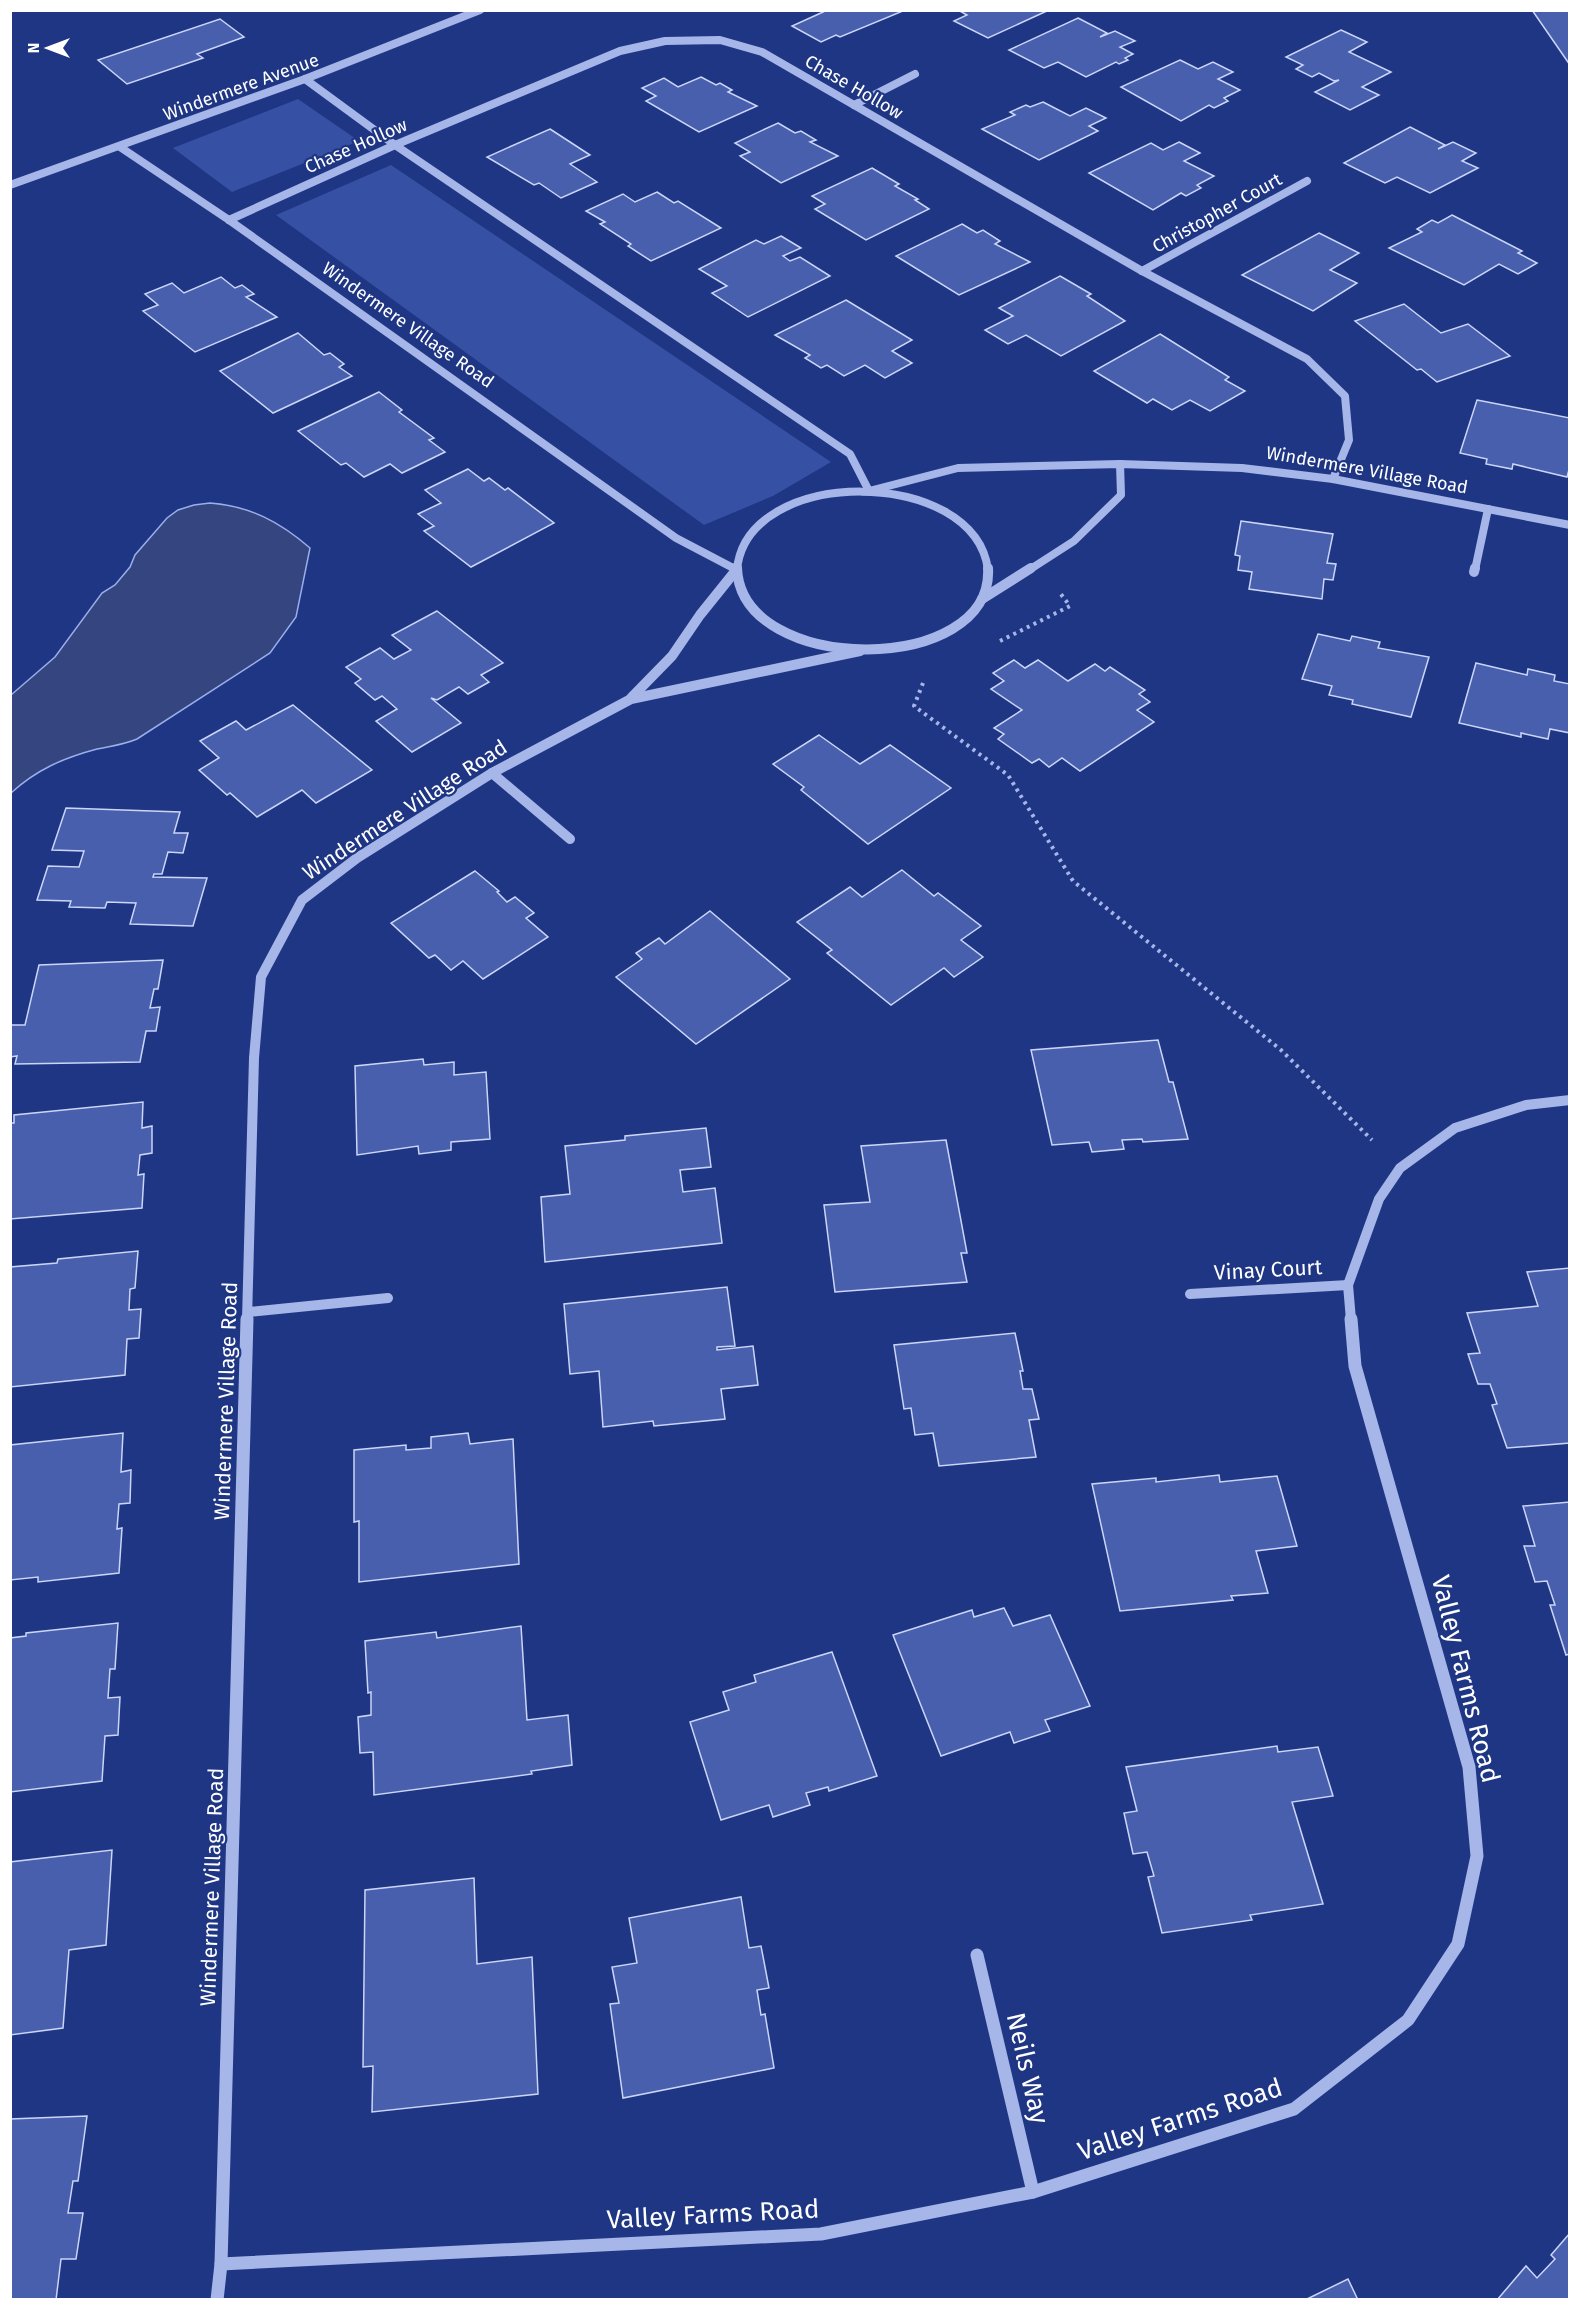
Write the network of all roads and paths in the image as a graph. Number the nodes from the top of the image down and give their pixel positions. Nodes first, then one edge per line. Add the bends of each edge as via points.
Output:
1 (480, 10) edge
2 (915, 74) dead end
3 (305, 80) junction
4 (854, 105) junction
5 (395, 145) junction
6 (120, 147) junction
7 (1307, 181) dead end
8 (10, 185) edge
9 (229, 220) junction
10 (1142, 271) junction
11 (1120, 464) junction
12 (1333, 479) junction
13 (868, 491) junction
14 (1488, 509) junction
15 (1569, 525) edge
16 (1038, 564) junction
17 (737, 569) junction
18 (1474, 572) dead end
19 (982, 599) junction
20 (997, 643) dead end
21 (860, 651) junction
22 (924, 679) dead end
23 (631, 699) junction
24 (492, 773) junction
25 (570, 839) dead end
26 (1569, 1100) edge
27 (1400, 1168) junction
28 (1348, 1285) junction
29 (1190, 1294) dead end
30 (388, 1298) dead end
31 (248, 1312) junction
32 (977, 1954) dead end
33 (1033, 2192) junction
34 (221, 2264) junction
35 (217, 2300) edge

1 - 3 street, Windermere Avenue
2 - 4 street
3 - 5 street
3 - 6 street, Windermere Avenue
4 - 5 street, Chase Hollow via 762,52 720,40 665,41 620,51
4 - 10 street, Chase Hollow
5 - 9 street, Chase Hollow
5 - 13 street via 850,454
6 - 8 street, Windermere Avenue
6 - 9 street, Windermere Village Road
7 - 10 street, Christopher Court
9 - 17 street, Windermere Village Road via 676,538
10 - 12 street, Chase Hollow via 1307,359 1345,396 1349,440
11 - 12 street, Windermere Village Road via 1242,468
11 - 13 street, Windermere Village Road via 958,468
11 - 16 street, Windermere Village Road via 1120,495 1074,541
12 - 14 street, Windermere Village Road
13 - 17 street, Windermere Village Road via 810,498 763,521 744,543
13 - 19 street, Windermere Village Road via 906,496 940,508 967,526 984,549 990,574
14 - 15 street, Windermere Village Road
14 - 18 street
16 - 19 street, Windermere Village Road
16 - 20 path via 1070,606
17 - 21 street, Windermere Village Road via 743,593 760,615 787,634 822,646
17 - 23 street, Windermere Village Road via 672,656
19 - 21 street, Windermere Village Road via 963,620 935,638 900,648
21 - 23 street, Windermere Village Road
22 - 27 path via 914,706 1008,775 1073,881 1281,1050
23 - 24 street, Windermere Village Road
24 - 25 street
24 - 31 street, Windermere Village Road via 357,858 302,900 261,977 254,1058
26 - 27 street, Valley Farms Road via 1527,1105 1455,1128
27 - 28 street, Valley Farms Road via 1379,1199
28 - 29 street, Vinay Court
28 - 33 street, Valley Farms Road via 1355,1366 1469,1767 1477,1856 1458,1944 1408,2020 1294,2109
30 - 31 street
31 - 34 street, Windermere Village Road
32 - 33 street, Neils Way
33 - 34 street, Valley Farms Road via 821,2234
34 - 35 street, Windermere Village Road

